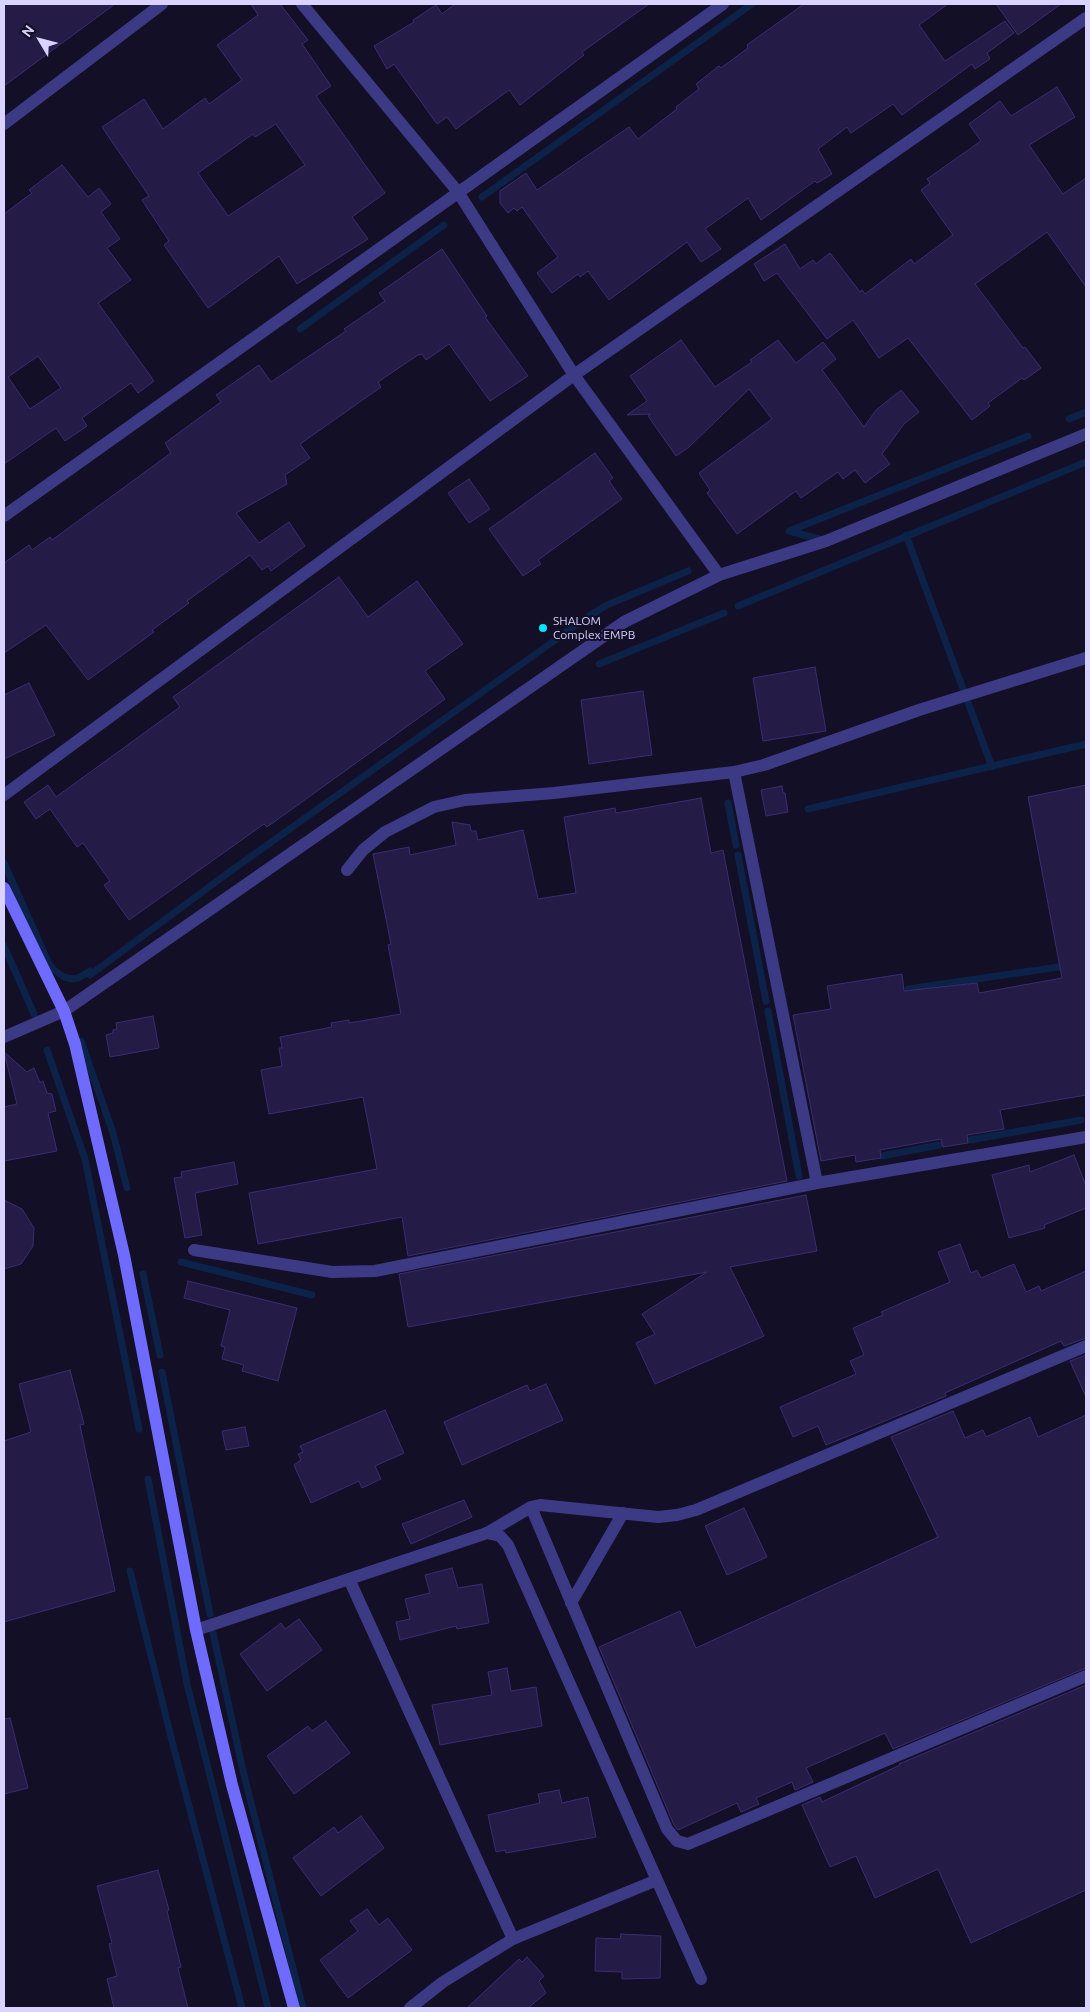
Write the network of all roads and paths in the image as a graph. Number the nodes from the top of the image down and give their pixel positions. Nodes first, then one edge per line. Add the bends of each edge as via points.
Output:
1 (162, 4) edge
2 (302, 4) edge
3 (723, 4) edge
4 (1086, 18) edge
5 (4, 124) edge
6 (458, 192) junction
7 (574, 375) junction
8 (1086, 434) edge
9 (4, 516) edge
10 (719, 575) junction
11 (1086, 658) edge
12 (734, 772) junction
13 (4, 795) edge
14 (347, 870) dead end
15 (4, 888) edge
16 (64, 1011) junction
17 (4, 1037) edge
18 (1086, 1137) edge
19 (817, 1183) junction
20 (194, 1250) dead end
21 (1086, 1346) edge
22 (531, 1507) junction
23 (623, 1512) junction
24 (487, 1532) junction
25 (349, 1578) junction
26 (571, 1603) junction
27 (196, 1630) junction
28 (1086, 1676) edge
29 (657, 1880) junction
30 (513, 1939) junction
31 (702, 1978) dead end
32 (294, 2008) edge
33 (410, 2008) edge

1 - 5 street
2 - 6 street
3 - 6 street
4 - 7 street
6 - 7 street
6 - 9 street
7 - 10 street
7 - 13 street
8 - 10 street via 826,541
10 - 16 street via 596,639
11 - 12 street via 919,710 764,765
12 - 14 street via 465,800 434,807 385,832
12 - 19 street
15 - 16 main road
16 - 17 street
16 - 27 main road via 84,1080 122,1246
18 - 19 street
19 - 20 street via 375,1271 332,1272
21 - 23 street via 696,1510 658,1517
22 - 23 street via 550,1504
22 - 24 street
22 - 26 street
23 - 26 street
24 - 25 street
24 - 29 street via 500,1536 508,1545
25 - 27 street
25 - 30 street
26 - 28 street via 667,1829 677,1841 688,1844
27 - 32 main road via 232,1785
29 - 30 street
29 - 31 street
30 - 33 street via 443,1982

